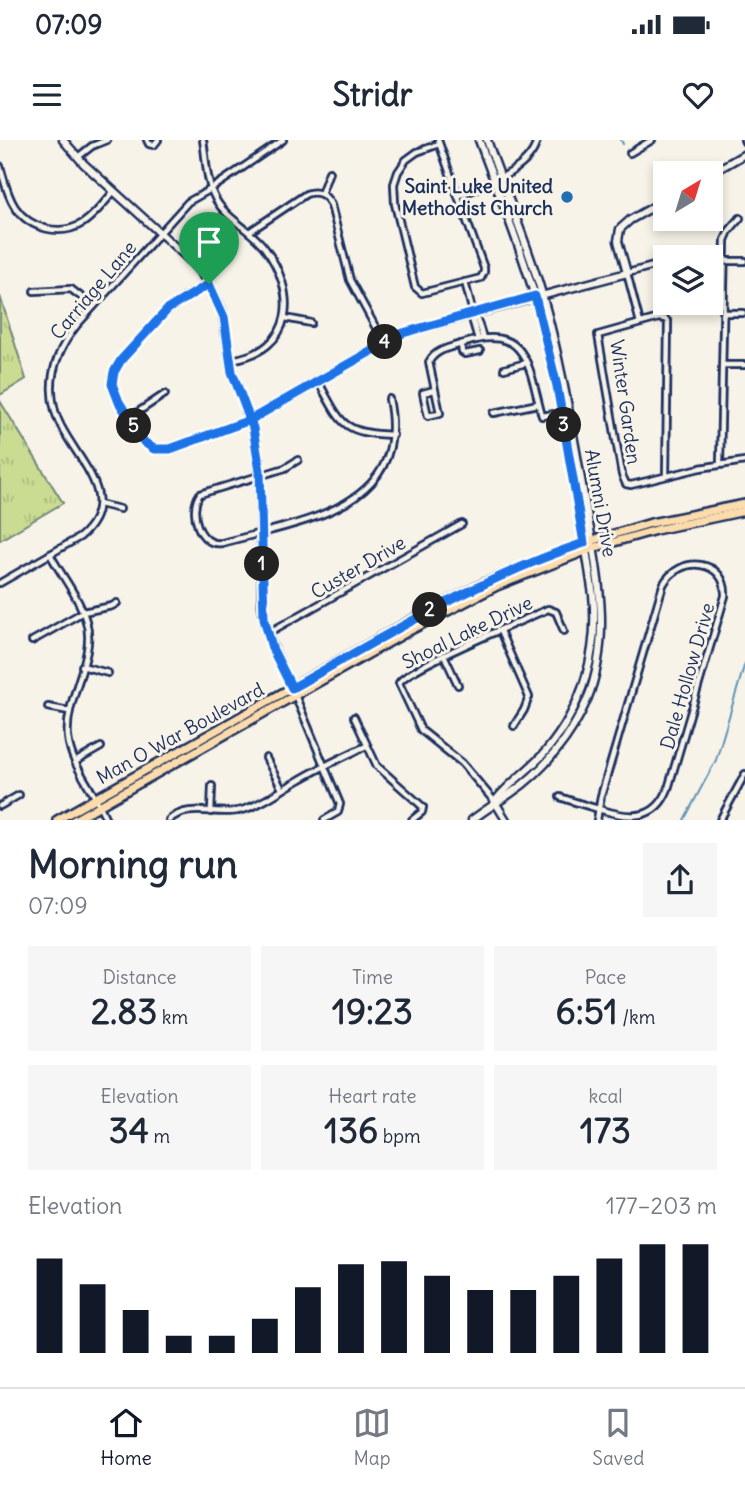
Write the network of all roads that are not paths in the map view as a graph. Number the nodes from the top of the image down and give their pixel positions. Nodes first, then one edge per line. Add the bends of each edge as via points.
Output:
1 (63, 140) edge
2 (107, 140) edge
3 (147, 140) edge
4 (158, 140) edge
5 (203, 140) edge
6 (283, 140) edge
7 (479, 140) edge
8 (487, 140) edge
9 (537, 140) edge
10 (652, 140) edge
11 (438, 142) edge
12 (630, 153) dead end
13 (745, 154) edge
14 (78, 158) junction
15 (0, 166) edge
16 (723, 167) edge
17 (329, 172) dead end
18 (497, 179) junction
19 (211, 190) junction
20 (114, 191) junction
21 (321, 194) junction
22 (458, 196) junction
23 (653, 207) edge
24 (740, 218) dead end
25 (249, 232) junction
26 (160, 233) junction
27 (725, 261) junction
28 (745, 261) edge
29 (653, 266) edge
30 (627, 273) junction
31 (465, 282) junction
32 (209, 284) junction
33 (34, 291) dead end
34 (538, 295) junction
35 (93, 306) junction
36 (473, 313) junction
37 (725, 313) junction
38 (743, 313) dead end
39 (285, 318) junction
40 (312, 323) dead end
41 (640, 323) junction
42 (480, 338) junction
43 (384, 343) junction
44 (461, 344) junction
45 (480, 351) dead end
46 (230, 360) junction
47 (526, 363) junction
48 (723, 365) junction
49 (745, 365) edge
50 (503, 369) dead end
51 (317, 381) junction
52 (434, 390) junction
53 (165, 394) dead end
54 (389, 399) dead end
55 (538, 404) junction
56 (565, 412) junction
57 (494, 413) dead end
58 (129, 418) junction
59 (250, 420) junction
60 (393, 435) junction
61 (298, 460) dead end
62 (745, 461) edge
63 (720, 464) junction
64 (260, 475) junction
65 (666, 476) junction
66 (745, 503) edge
67 (99, 504) junction
68 (120, 509) dead end
69 (745, 511) edge
70 (461, 524) dead end
71 (261, 533) junction
72 (589, 546) junction
73 (50, 554) junction
74 (0, 583) edge
75 (117, 603) dead end
76 (83, 612) junction
77 (500, 631) junction
78 (565, 631) dead end
79 (267, 633) junction
80 (32, 640) dead end
81 (444, 655) junction
82 (82, 666) junction
83 (108, 673) dead end
84 (458, 685) dead end
85 (293, 691) junction
86 (48, 706) dead end
87 (69, 711) junction
88 (354, 717) dead end
89 (513, 726) dead end
90 (101, 747) dead end
91 (366, 747) junction
92 (266, 758) dead end
93 (75, 762) junction
94 (323, 765) junction
95 (745, 774) edge
96 (212, 786) dead end
97 (282, 789) junction
98 (19, 795) dead end
99 (560, 797) dead end
100 (97, 802) junction
101 (495, 802) junction
102 (0, 806) edge
103 (598, 809) junction
104 (212, 812) junction
105 (57, 820) edge
106 (74, 820) edge
107 (106, 820) edge
108 (169, 820) edge
109 (324, 820) edge
110 (412, 820) edge
111 (472, 820) edge
112 (506, 820) edge
113 (597, 820) edge
114 (720, 820) edge

1 - 14 street
2 - 14 street
3 - 4 street via 151,145
5 - 19 street
6 - 19 street, Carriage Lane
7 - 18 street, Alumni Drive
8 - 18 street, Alumni Drive
9 - 18 street via 527,160
10 - 12 street
11 - 22 street
11 - 31 street via 402,166 395,179 395,204 417,290 424,293
13 - 16 street
14 - 20 street
15 - 20 street via 18,211 50,230 84,222
17 - 21 street
18 - 22 street
18 - 34 street, Alumni Drive
19 - 25 street via 221,207
19 - 26 street, Carriage Lane via 188,202
20 - 26 street
21 - 25 street via 306,194
21 - 43 street via 331,205 354,289
22 - 31 street via 484,270 481,278
23 - 30 street via 620,229 618,241
24 - 27 street via 726,235
25 - 39 street via 277,270 285,296
26 - 32 street
26 - 35 street, Carriage Lane
27 - 28 street
27 - 37 street
29 - 30 street
30 - 34 street
30 - 41 street, Winter Garden
31 - 36 street
32 - 46 street via 224,317
32 - 58 street via 168,309 116,366 114,392
33 - 35 street via 71,289
34 - 36 street
34 - 56 street, Alumni Drive
35 - 67 street, Carriage Lane via 59,351 52,392 60,424 95,482
36 - 42 street
36 - 43 street
37 - 38 street
37 - 48 street
39 - 40 street
39 - 46 street via 270,344
41 - 65 street via 662,318 669,325
41 - 65 street, Winter Garden via 598,335 623,480 628,485
42 - 44 street
42 - 47 street via 506,338
43 - 51 street
44 - 45 street via 465,354
44 - 52 street via 432,356
46 - 59 street
47 - 50 street
47 - 55 street
48 - 49 street
48 - 63 street
51 - 59 street
51 - 60 street via 349,428
52 - 52 street via 440,413 428,416 423,393
53 - 58 street
54 - 60 street
55 - 56 street via 542,416
55 - 57 street
56 - 72 street, Alumni Drive
58 - 59 street via 144,442 163,450
59 - 64 street
60 - 71 street via 386,464 365,490 325,513
61 - 64 street
62 - 63 street, Winter Garden
63 - 65 street, Winter Garden
64 - 71 street
64 - 71 street via 203,492 194,505 201,532 210,543
66 - 72 main road, Man O War Boulevard via 652,523
67 - 68 street
67 - 73 street via 86,531
69 - 72 main road, Man O War Boulevard
70 - 79 street, Custer Drive
71 - 79 street
72 - 85 main road, Man O War Boulevard via 458,604
72 - 101 street, Alumni Drive via 600,595 601,638 587,699 550,757
73 - 74 street
73 - 76 street
75 - 76 street
76 - 80 street
76 - 82 street via 88,635
77 - 78 street, Shoal Lake Drive via 550,608
77 - 81 street, Shoal Lake Drive
77 - 89 street via 529,697
79 - 85 street
81 - 84 street
81 - 101 street, Shoal Lake Drive via 404,676 399,687 421,730 462,763
82 - 83 street
82 - 87 street
85 - 94 street
85 - 100 main road, Man O War Boulevard
86 - 87 street
87 - 93 street via 68,736
88 - 91 street
90 - 93 street
91 - 94 street
91 - 110 street via 377,766 423,807
92 - 97 street
93 - 100 street
94 - 97 street
94 - 109 street via 340,805
95 - 114 street
96 - 104 street
97 - 104 street via 243,810
98 - 102 street
99 - 103 street
100 - 105 main road, Man O War Boulevard
100 - 106 main road, Man O War Boulevard
100 - 107 street
101 - 111 street, Alumni Drive
101 - 112 street
103 - 103 street, Dale Hollow Drive via 640,818 657,809 666,797 725,596 720,577 708,567 681,566 663,585
103 - 113 street, Dale Hollow Drive
104 - 108 street via 186,811

